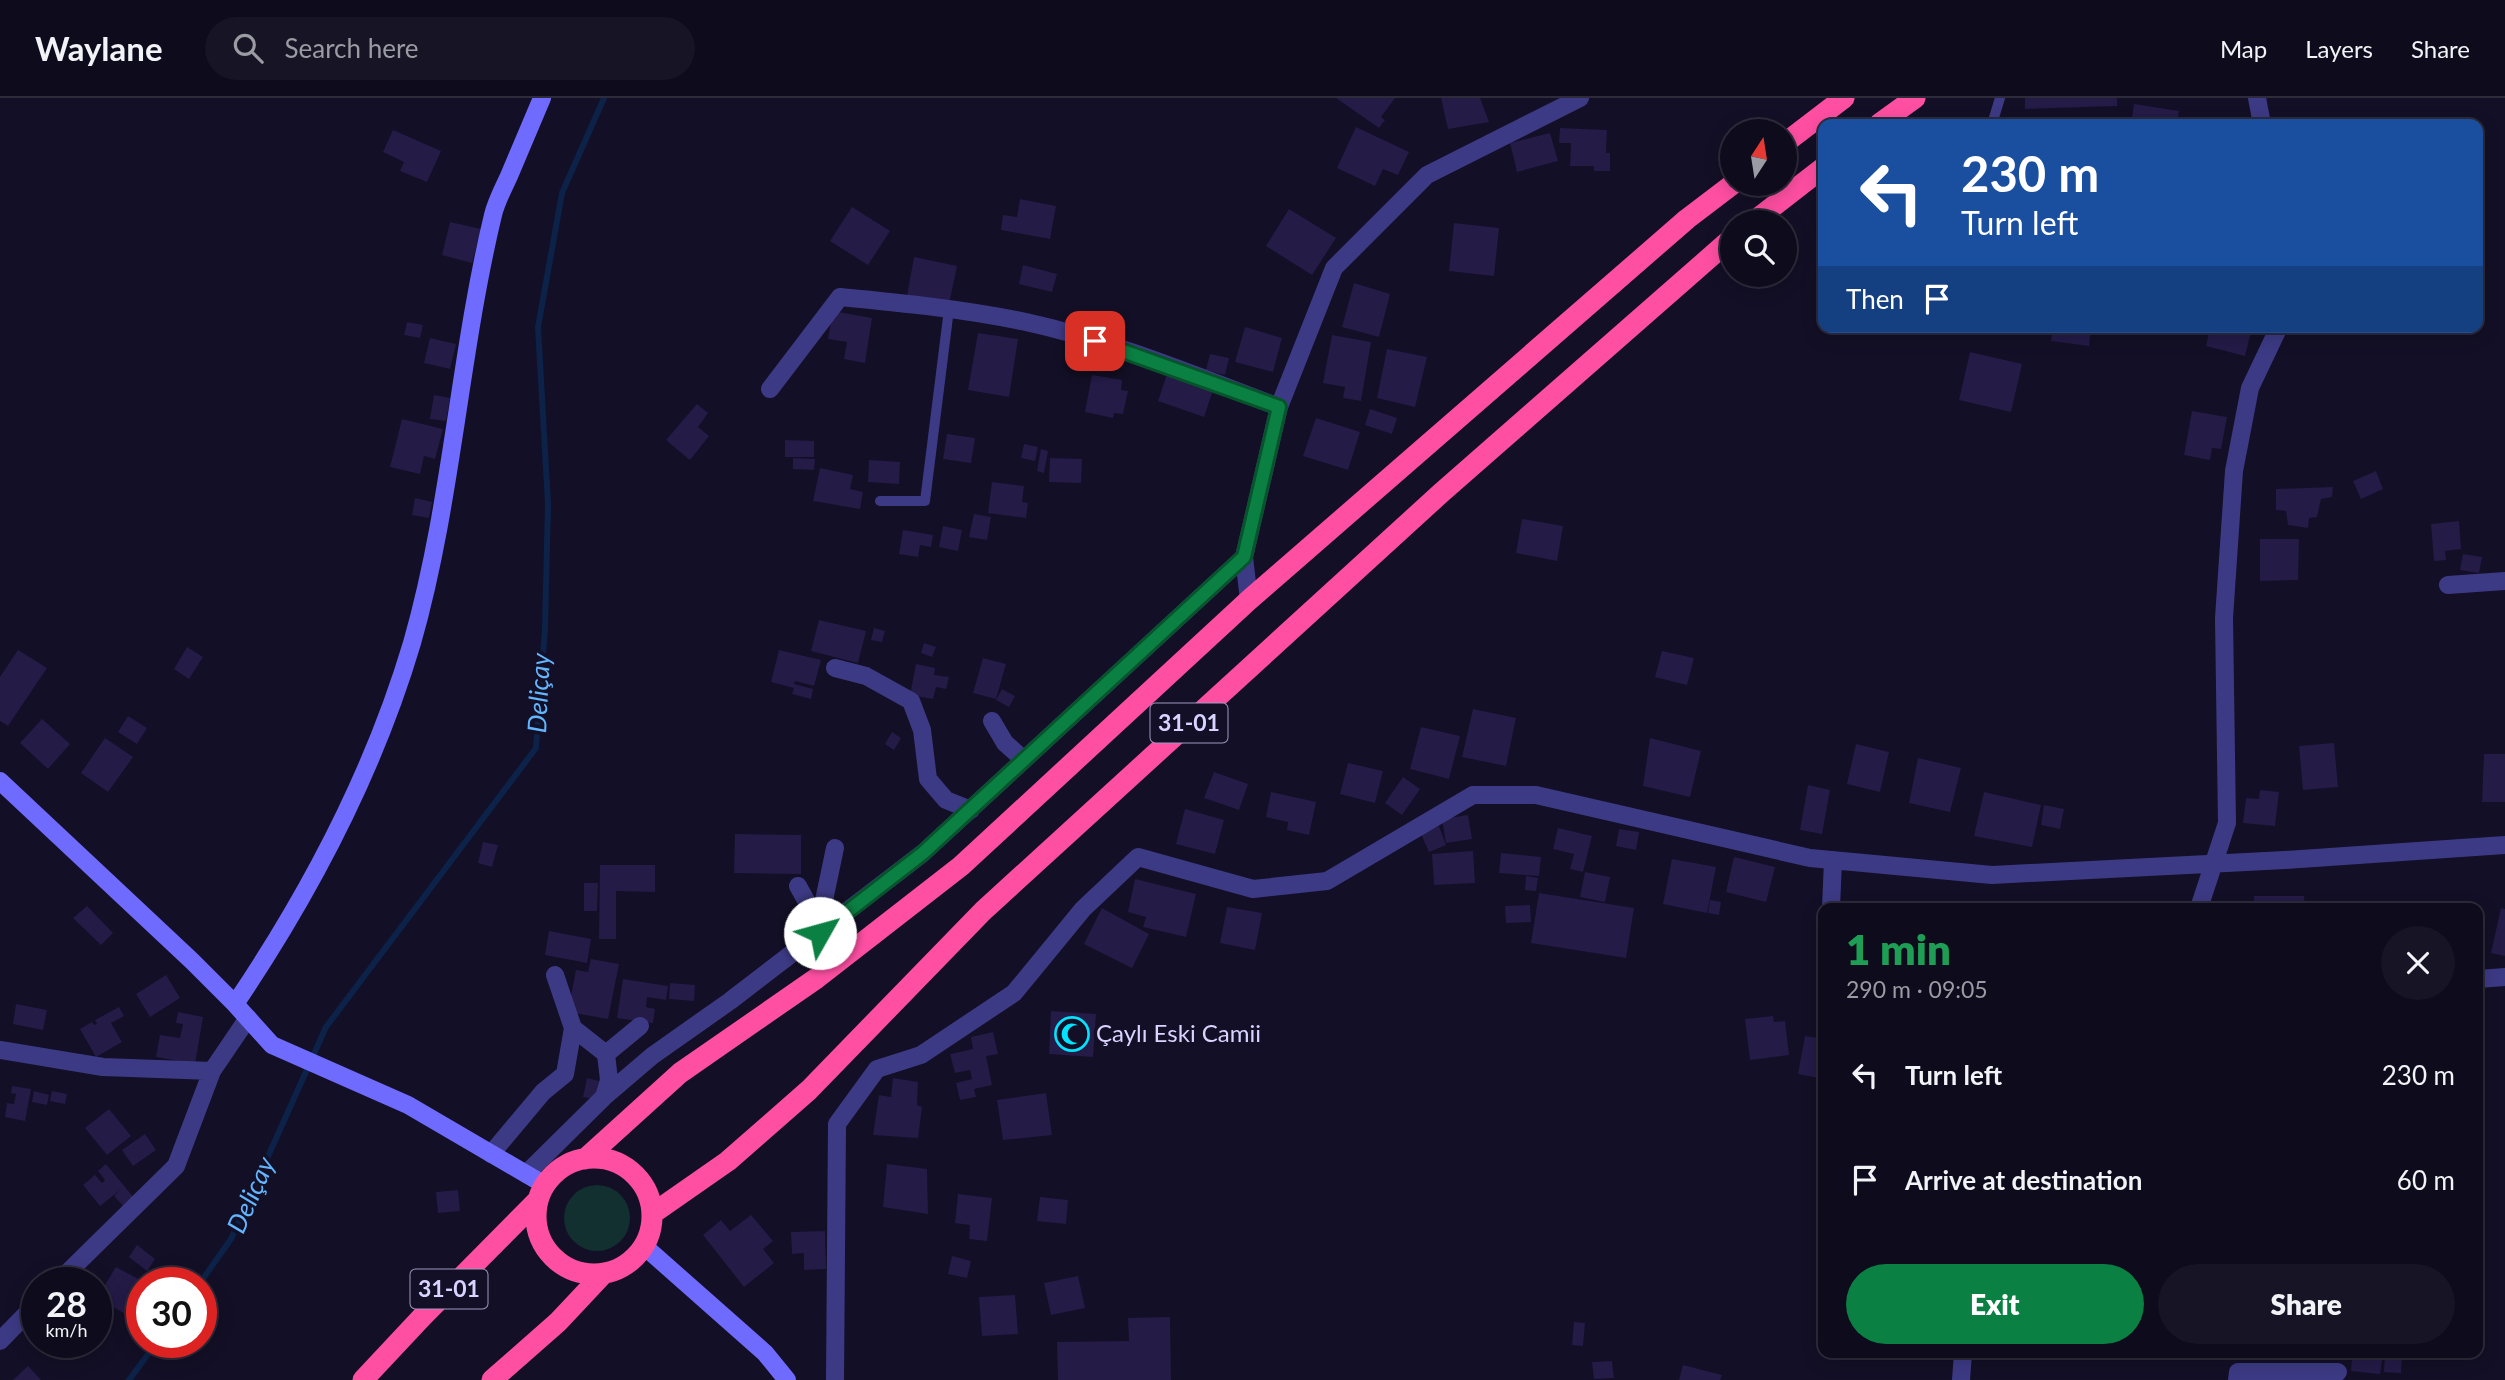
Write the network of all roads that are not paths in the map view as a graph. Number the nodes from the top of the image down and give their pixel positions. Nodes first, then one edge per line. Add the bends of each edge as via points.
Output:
1 (542, 98) edge
2 (1580, 98) edge
3 (1844, 98) edge
4 (1915, 98) edge
5 (2000, 98) edge
6 (2257, 98) edge
7 (1886, 119) edge
8 (1994, 119) edge
9 (2261, 119) edge
10 (1797, 134) edge
11 (1818, 172) edge
12 (1720, 193) edge
13 (1768, 210) edge
14 (1720, 249) edge
15 (949, 309) junction
16 (2276, 333) edge
17 (770, 389) dead end
18 (1279, 407) junction
19 (880, 501) dead end
20 (1244, 557) junction
21 (2505, 580) edge
22 (2448, 585) dead end
23 (1249, 600) junction
24 (835, 668) dead end
25 (992, 721) dead end
26 (1024, 760) junction
27 (0, 781) edge
28 (971, 810) junction
29 (2505, 845) edge
30 (835, 848) dead end
31 (1833, 860) junction
32 (2211, 864) junction
33 (799, 886) dead end
34 (1831, 903) edge
35 (2200, 903) edge
36 (819, 928) junction
37 (555, 975) dead end
38 (2505, 977) edge
39 (2483, 979) edge
40 (235, 1004) junction
41 (248, 1018) junction
42 (640, 1026) dead end
43 (573, 1028) junction
44 (0, 1050) edge
45 (606, 1054) junction
46 (212, 1071) junction
47 (604, 1097) junction
48 (491, 1154) junction
49 (585, 1158) junction
50 (526, 1174) junction
51 (542, 1193) junction
52 (652, 1214) junction
53 (644, 1246) junction
54 (73, 1267) edge
55 (604, 1273) junction
56 (21, 1319) edge
57 (0, 1341) edge
58 (1963, 1358) edge
59 (2338, 1372) dead end
60 (363, 1380) edge
61 (492, 1380) edge
62 (787, 1380) edge
63 (835, 1380) edge
64 (1961, 1380) edge
65 (2237, 1380) edge

1 - 40 street via 493,212 439,524 412,642 380,736 349,805 284,927
2 - 18 street via 1427,175 1334,268
3 - 10 highway
4 - 7 highway
5 - 8 lane
6 - 9 street
11 - 13 highway
12 - 23 highway, 31-01
14 - 52 highway, 31-01 via 1441,493 983,911 809,1090 728,1161
15 - 17 street via 840,297
15 - 18 street via 1027,322 1117,347
15 - 19 lane via 925,501
16 - 32 street via 2250,388 2234,471 2224,618 2227,823
18 - 20 street
20 - 23 street
20 - 26 street
21 - 22 street
23 - 49 highway, 31-01 via 961,866 817,978 680,1073
24 - 28 street via 866,676 911,701 922,730 928,779 946,800
25 - 26 street via 1005,743
26 - 28 street
27 - 40 street
28 - 36 street via 923,853
29 - 32 street
30 - 36 street
31 - 32 street via 1992,875
31 - 34 street
31 - 63 street via 1536,795 1472,795 1327,881 1253,889 1138,857 1083,909 1014,993 921,1055 877,1069 837,1124
32 - 35 street
33 - 36 street
36 - 47 street
37 - 43 street
38 - 39 street
40 - 41 street
41 - 46 street
41 - 48 street via 272,1045 408,1105
42 - 45 street
43 - 45 street
43 - 48 street via 565,1074 542,1093
44 - 46 street via 103,1067
45 - 47 street via 609,1080
46 - 54 street via 176,1166
47 - 50 street
48 - 50 street
49 - 51 highway via 555,1173
49 - 52 highway via 601,1158 631,1171 643,1183
50 - 51 street
51 - 55 highway via 536,1217 539,1233 552,1254 571,1269
51 - 60 highway, 31-01
52 - 53 highway
53 - 55 highway via 620,1268
53 - 62 street via 765,1353
55 - 61 highway via 558,1322
56 - 57 street
58 - 64 street
59 - 65 street via 2238,1372

